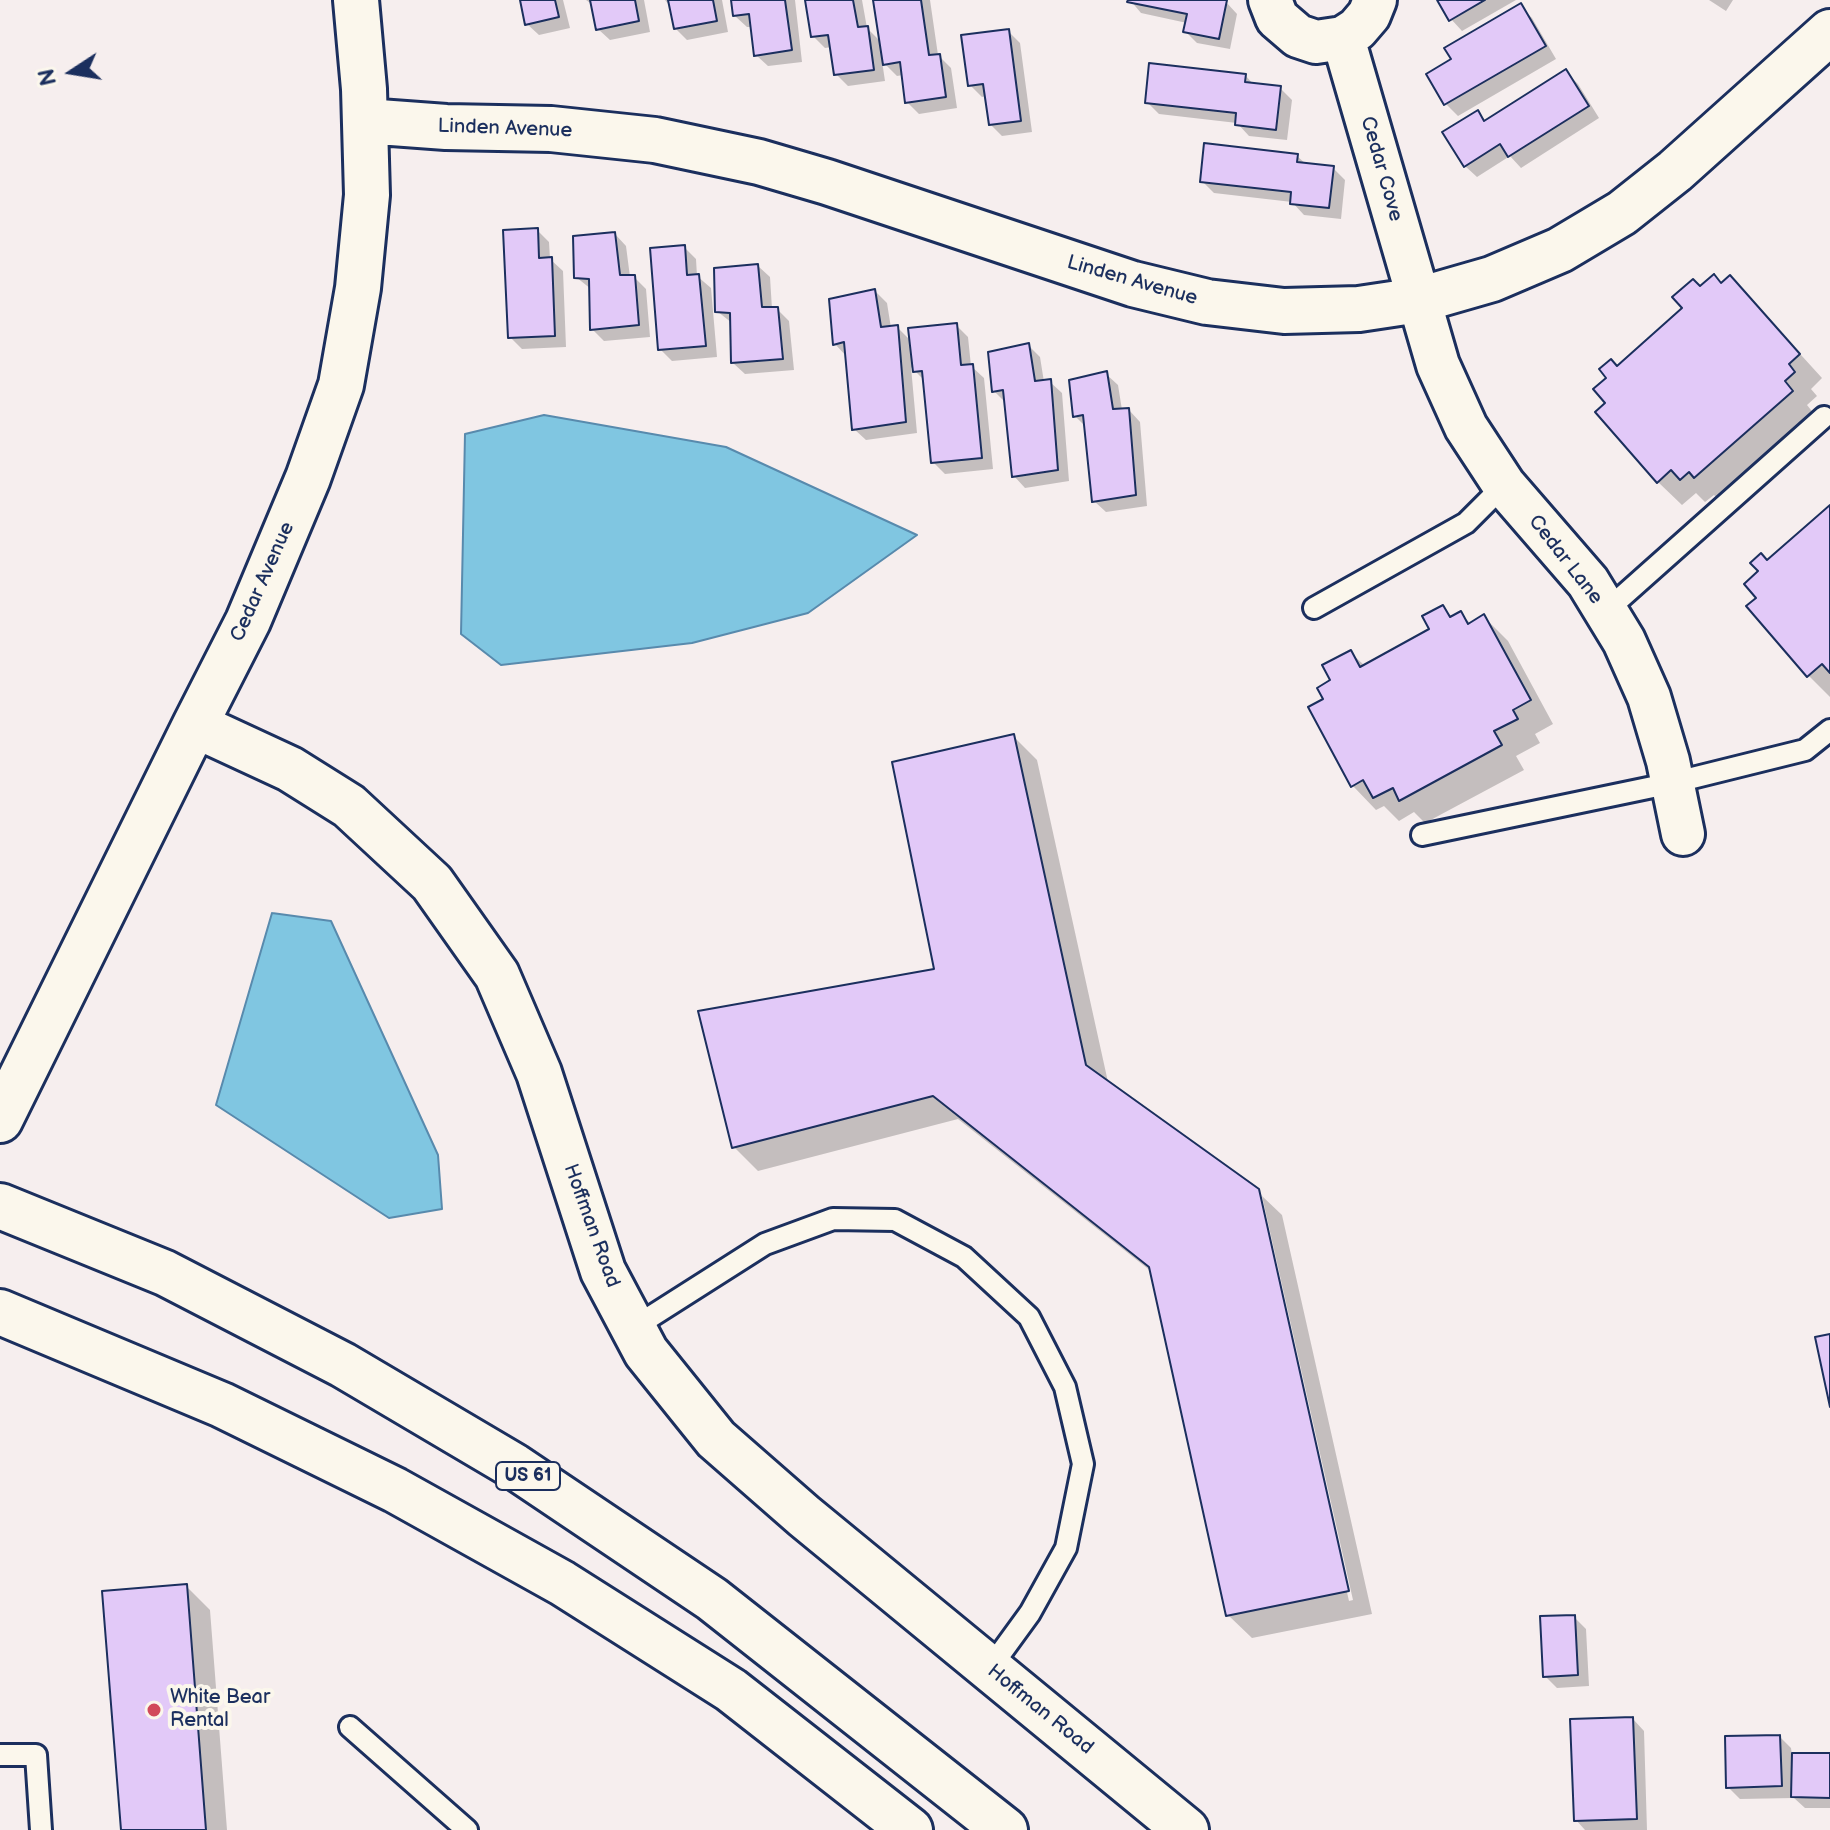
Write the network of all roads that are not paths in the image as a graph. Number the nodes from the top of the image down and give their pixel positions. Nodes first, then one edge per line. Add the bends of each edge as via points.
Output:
1 (356, 0) edge
2 (1270, 0) edge
3 (1375, 0) edge
4 (1830, 32) edge
5 (1343, 38) junction
6 (365, 121) junction
7 (1419, 300) junction
8 (1824, 417) dead end
9 (1504, 485) junction
10 (1314, 608) dead end
11 (1606, 611) junction
12 (195, 725) junction
13 (1830, 730) edge
14 (1672, 783) junction
15 (1683, 834) dead end
16 (1422, 835) dead end
17 (0, 1120) edge
18 (0, 1206) edge
19 (0, 1312) edge
20 (633, 1328) junction
21 (990, 1668) junction
22 (350, 1727) dead end
23 (0, 1755) edge
24 (41, 1830) edge
25 (467, 1830) edge
26 (910, 1830) edge
27 (1005, 1830) edge
28 (1186, 1830) edge

1 - 6 street, Cedar Avenue
2 - 5 street via 1277,18 1298,36 1316,42
3 - 5 street via 1369,15
4 - 7 street, Linden Avenue via 1622,213 1560,250 1505,274
5 - 7 street, Cedar Cove
6 - 7 street, Linden Avenue via 551,129 655,140 744,159 1133,284 1207,302 1284,311 1359,309
6 - 12 street, Cedar Avenue via 367,195 341,385 248,621
7 - 9 street, Cedar Lane via 1438,365 1466,427
8 - 11 lane
9 - 10 lane via 1466,523
9 - 11 street, Cedar Lane via 1588,582
11 - 14 street, Cedar Lane via 1649,697
12 - 17 street, Cedar Avenue
12 - 20 street, Hoffman Road via 290,769 349,806 432,883 497,975 539,1073 603,1271
13 - 14 lane via 1805,750
14 - 15 street, Cedar Lane
14 - 16 lane
18 - 27 street, US 61 via 165,1273 343,1365 514,1466 712,1599
19 - 26 street via 222,1405 395,1490 562,1583 731,1690
20 - 21 street, Hoffman Road via 716,1439
20 - 21 lane via 765,1244 833,1219 895,1220 964,1257 1029,1317 1065,1387 1083,1464 1066,1548 1030,1613
21 - 28 street, Hoffman Road
22 - 25 lane
23 - 24 lane via 36,1755

